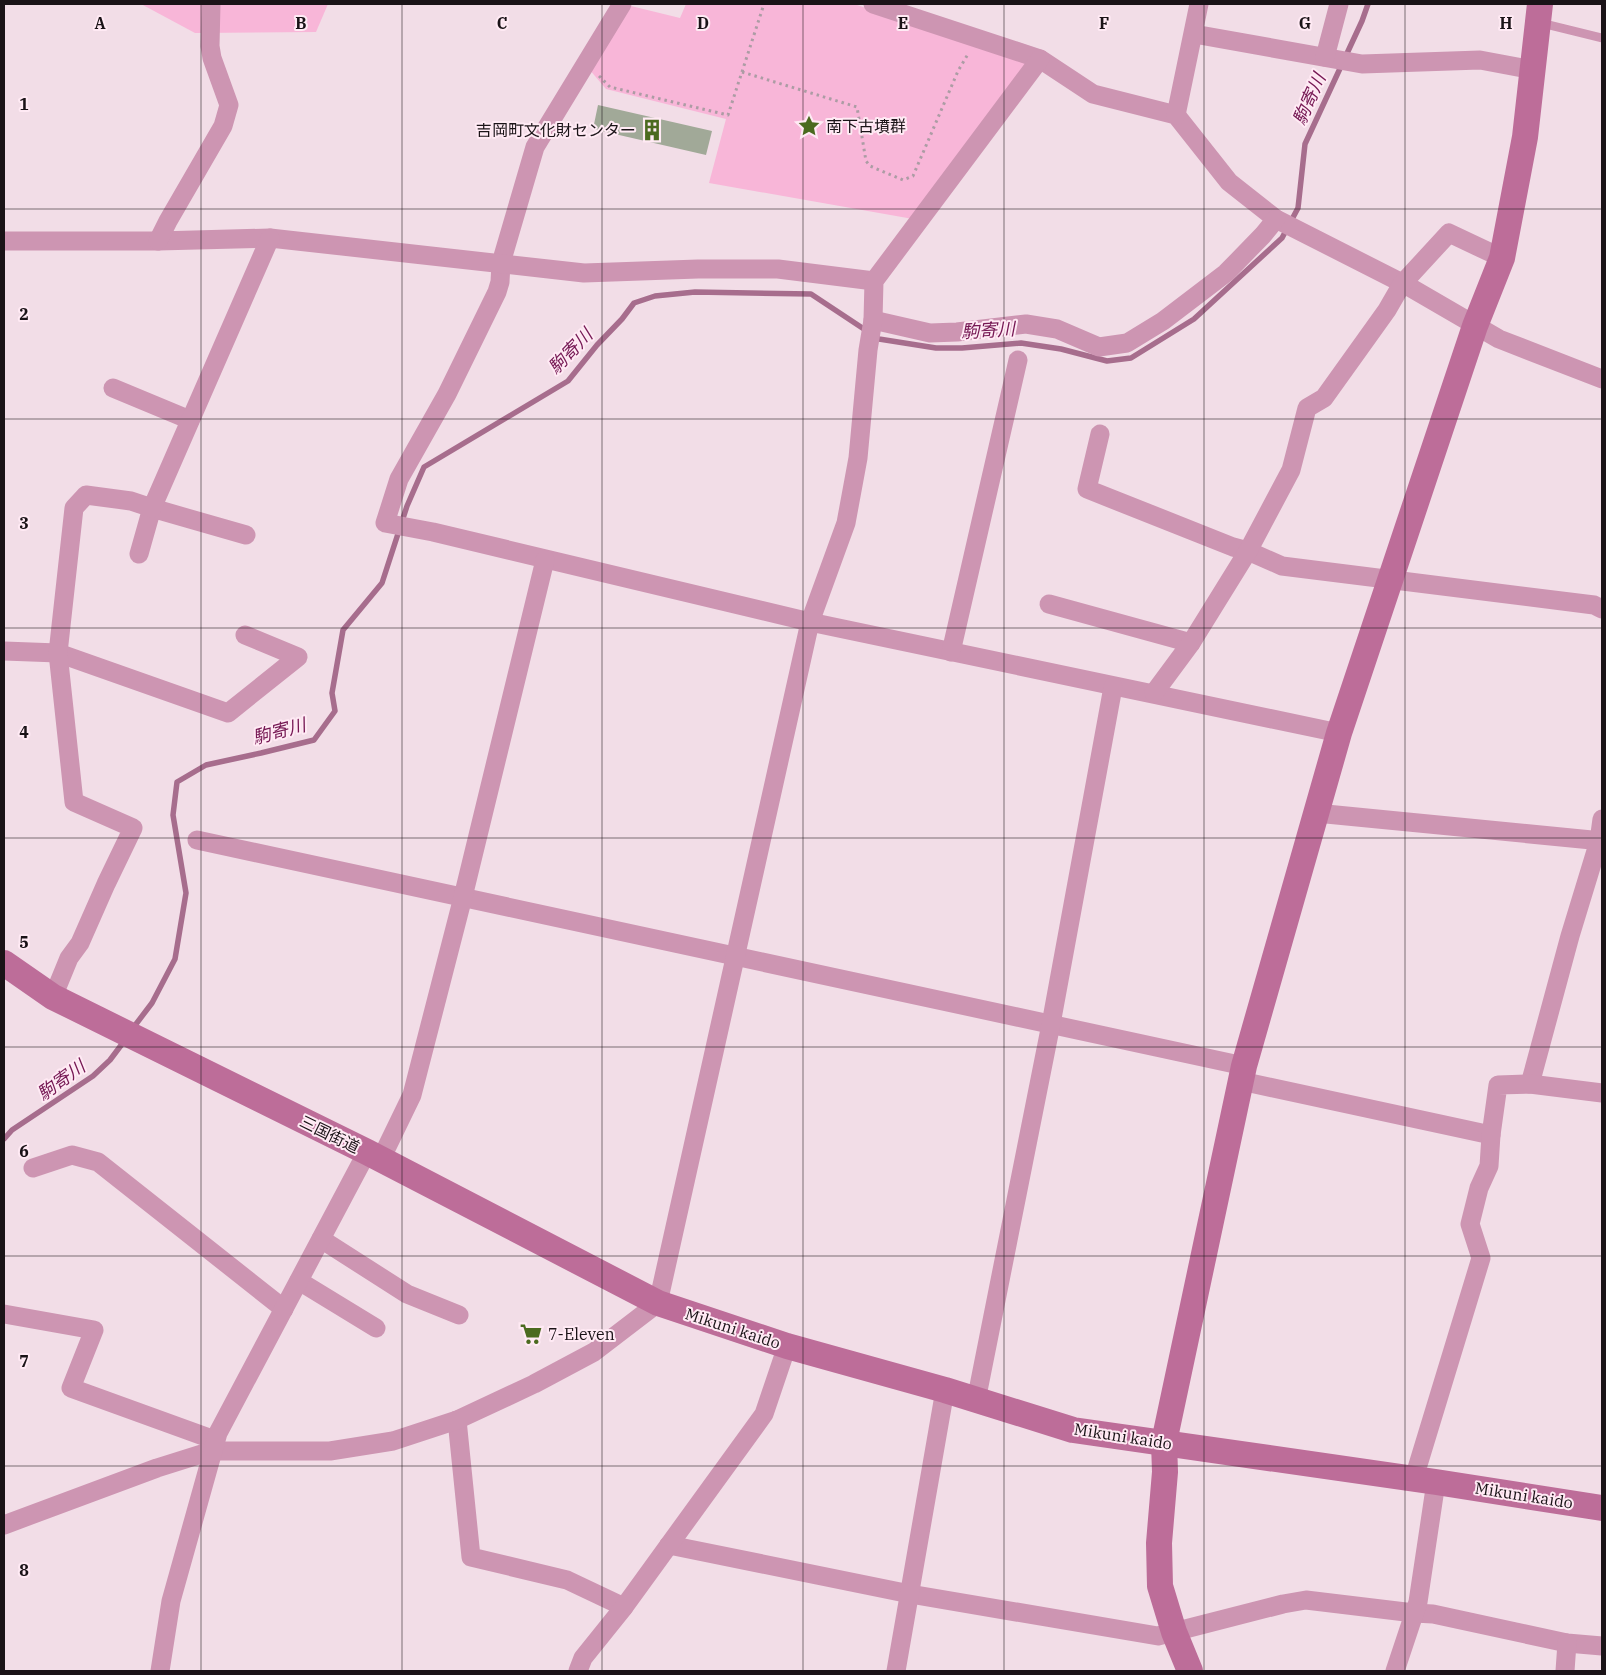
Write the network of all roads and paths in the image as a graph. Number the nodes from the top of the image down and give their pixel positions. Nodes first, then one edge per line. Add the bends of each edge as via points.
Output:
1 (211, 4) edge
2 (622, 4) edge
3 (764, 4) edge
4 (874, 4) edge
5 (1199, 4) edge
6 (1340, 4) edge
7 (1539, 13) edge
8 (1194, 34) junction
9 (978, 38) junction
10 (1602, 38) edge
11 (1329, 58) junction
12 (1040, 59) junction
13 (586, 64) junction
14 (1533, 70) junction
15 (742, 72) junction
16 (1176, 115) junction
17 (1277, 220) junction
18 (270, 238) junction
19 (4, 241) edge
20 (158, 241) junction
21 (1502, 258) junction
22 (501, 263) junction
23 (874, 281) junction
24 (1402, 284) junction
25 (873, 320) junction
26 (1475, 326) junction
27 (1018, 360) dead end
28 (1602, 379) edge
29 (113, 388) dead end
30 (190, 420) junction
31 (1100, 434) dead end
32 (152, 508) junction
33 (246, 534) dead end
34 (1248, 551) junction
35 (139, 554) dead end
36 (545, 560) junction
37 (1390, 580) junction
38 (1050, 604) dead end
39 (1602, 609) edge
40 (810, 622) junction
41 (245, 635) dead end
42 (1191, 643) junction
43 (4, 651) edge
44 (951, 652) junction
45 (58, 653) junction
46 (1113, 687) junction
47 (1154, 693) junction
48 (1339, 733) junction
49 (1316, 813) junction
50 (1602, 819) edge
51 (197, 840) dead end
52 (1600, 841) edge
53 (463, 897) junction
54 (736, 956) junction
55 (4, 963) edge
56 (53, 997) junction
57 (1051, 1024) junction
58 (1243, 1073) junction
59 (1530, 1084) junction
60 (1602, 1093) edge
61 (1491, 1135) junction
62 (374, 1156) junction
63 (33, 1168) dead end
64 (321, 1240) junction
65 (299, 1281) junction
66 (658, 1303) junction
67 (284, 1309) junction
68 (4, 1314) edge
69 (459, 1315) dead end
70 (376, 1328) dead end
71 (787, 1346) junction
72 (945, 1390) junction
73 (976, 1400) junction
74 (457, 1420) junction
75 (1164, 1442) junction
76 (211, 1452) junction
77 (1425, 1480) junction
78 (1602, 1508) edge
79 (4, 1525) edge
80 (669, 1545) junction
81 (910, 1594) junction
82 (624, 1607) junction
83 (1414, 1613) junction
84 (1174, 1632) junction
85 (1567, 1643) junction
86 (1602, 1646) edge
87 (160, 1671) edge
88 (578, 1671) edge
89 (896, 1671) edge
90 (1190, 1671) edge
91 (1394, 1671) edge
92 (1565, 1671) edge

1 - 20 street via 212,58 229,105 222,126
2 - 13 street
3 - 15 path
4 - 9 street
5 - 8 street
6 - 11 street
7 - 10 lane
7 - 14 street
8 - 11 street
8 - 16 street
9 - 12 street
9 - 15 path via 958,71 913,176 904,180 870,166 866,161 856,107
11 - 14 street via 1356,63 1480,60
12 - 16 street via 1094,94
12 - 23 street
13 - 15 path via 610,87 728,115
13 - 22 street via 535,147
14 - 21 street via 1525,137
16 - 17 street via 1229,182
17 - 24 street
17 - 25 street via 1226,273 1163,321 1126,343 1099,347 1056,329 1026,324 930,333
18 - 20 street
18 - 22 street
18 - 30 street
19 - 20 street
21 - 24 street via 1449,233
21 - 26 street
22 - 23 street via 584,273 778,268
22 - 36 street via 497,292 447,394 399,479 385,523
23 - 25 street
24 - 26 street
24 - 34 street via 1324,398 1307,408 1291,470
25 - 40 street via 858,458 846,523
26 - 28 street via 1499,339
26 - 37 street
27 - 44 street
29 - 30 street
30 - 32 street
31 - 34 street via 1087,489
32 - 33 street
32 - 35 street
32 - 45 street via 131,501 86,495 74,508
34 - 37 street via 1282,566
34 - 42 street
36 - 40 street
36 - 53 street
37 - 39 street via 1594,605
37 - 48 street
38 - 42 street
40 - 44 street
40 - 54 street
41 - 45 street via 298,657 228,713
42 - 47 street
43 - 45 street
44 - 46 street
45 - 56 street via 74,802 133,828
46 - 47 street
46 - 57 street
47 - 48 street
48 - 49 street
49 - 52 street
49 - 58 street
50 - 52 street
51 - 53 street
52 - 59 street via 1570,936
53 - 54 street
53 - 62 street via 412,1095
54 - 57 street
54 - 66 street
55 - 56 street, 三国街道
56 - 62 street, 三国街道
57 - 58 street
57 - 73 street
58 - 61 street
58 - 75 street
59 - 60 street
59 - 61 street via 1498,1085
61 - 77 street via 1489,1166 1479,1188 1470,1224 1481,1258
62 - 64 street
62 - 66 street, 三国街道
63 - 67 street via 72,1155 98,1162
64 - 65 street
64 - 69 street via 407,1294
65 - 67 street
65 - 70 street
66 - 71 street, Mikuni kaido
66 - 74 street via 594,1352
67 - 76 street
68 - 76 street via 94,1330 71,1388 209,1438
71 - 72 street, Mikuni kaido
71 - 80 street via 764,1414
72 - 73 street, Mikuni kaido
72 - 81 street
73 - 75 street, Mikuni kaido via 1074,1430
74 - 76 street via 393,1441 330,1451
74 - 82 street via 472,1557 567,1580
75 - 77 street, Mikuni kaido
75 - 84 street via 1160,1586
76 - 79 street via 157,1468
76 - 87 street via 171,1601
77 - 78 street, Mikuni kaido
77 - 83 street via 1418,1602
80 - 81 street
80 - 82 street
81 - 84 street via 1158,1636
81 - 89 street
82 - 88 street via 583,1658
83 - 84 street via 1306,1600
83 - 85 street via 1433,1614
83 - 91 street
84 - 90 street
85 - 86 street
85 - 92 street

